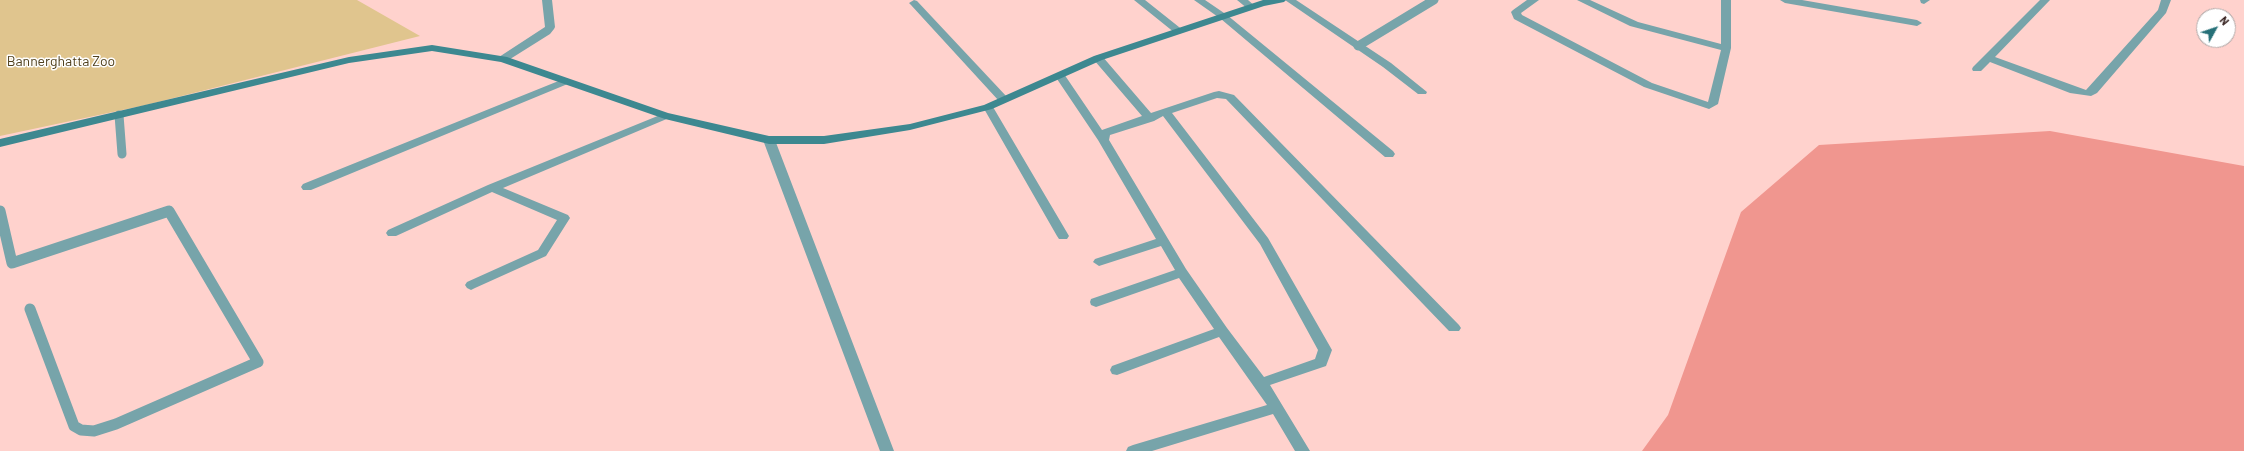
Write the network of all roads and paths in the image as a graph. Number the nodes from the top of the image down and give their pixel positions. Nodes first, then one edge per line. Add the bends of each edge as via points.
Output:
1 (547, 0) edge
2 (1139, 0) edge
3 (1199, 0) edge
4 (1242, 0) edge
5 (1281, 0) edge
6 (1290, 0) edge
7 (1434, 0) edge
8 (1534, 0) edge
9 (1582, 0) edge
10 (1726, 0) edge
11 (1785, 0) edge
12 (2045, 0) edge
13 (2166, 0) edge
14 (914, 3) dead end
15 (1251, 7) junction
16 (1224, 17) junction
17 (1917, 23) dead end
18 (1179, 31) junction
19 (1358, 46) junction
20 (1726, 48) junction
21 (1098, 58) junction
22 (1989, 58) junction
23 (503, 59) junction
24 (1978, 69) dead end
25 (1060, 76) junction
26 (566, 81) junction
27 (1422, 92) dead end
28 (1003, 99) junction
29 (988, 107) junction
30 (1166, 113) junction
31 (119, 115) junction
32 (665, 116) junction
33 (1150, 119) junction
34 (769, 140) junction
35 (1103, 140) junction
36 (0, 143) edge
37 (122, 154) dead end
38 (1389, 154) dead end
39 (307, 187) dead end
40 (492, 188) junction
41 (0, 211) edge
42 (392, 233) dead end
43 (1063, 236) dead end
44 (1164, 241) junction
45 (1099, 262) dead end
46 (1182, 272) junction
47 (471, 285) dead end
48 (1096, 302) dead end
49 (30, 309) dead end
50 (1454, 328) dead end
51 (1222, 331) junction
52 (1117, 370) dead end
53 (1261, 383) junction
54 (1277, 407) junction
55 (887, 451) edge
56 (1132, 451) edge
57 (1303, 451) edge

1 - 23 street via 550,27
2 - 18 street
3 - 16 street
4 - 15 street
5 - 15 street
6 - 19 street
7 - 19 lane
8 - 20 street via 1516,12 1517,17 1648,85 1704,106 1714,104
9 - 20 street via 1634,24
10 - 20 street
11 - 17 street
12 - 22 street
13 - 22 street via 2163,11 2093,91 2087,94
14 - 28 street
15 - 16 street
16 - 18 street
16 - 38 street
18 - 21 street
19 - 27 street
21 - 25 street
21 - 33 street
22 - 24 street
23 - 26 street
23 - 31 street via 432,48 349,60
25 - 28 street
25 - 35 street
26 - 32 street
26 - 39 street
28 - 29 street
29 - 34 street via 865,136 824,140
29 - 43 street
30 - 33 street
30 - 50 street via 1219,94 1230,97
30 - 53 street via 1264,241 1325,350 1321,362
31 - 36 street
31 - 37 lane
32 - 34 street
32 - 40 street
33 - 35 street via 1110,130 1105,133
34 - 55 street
35 - 44 street
40 - 42 street
40 - 47 street via 564,218 542,253
41 - 49 lane via 12,263 169,211 258,362 116,424 94,431 81,430 74,426
44 - 45 street
44 - 46 street
46 - 48 street
46 - 51 street
51 - 52 street
51 - 53 street
53 - 54 street
54 - 56 street
54 - 57 street

